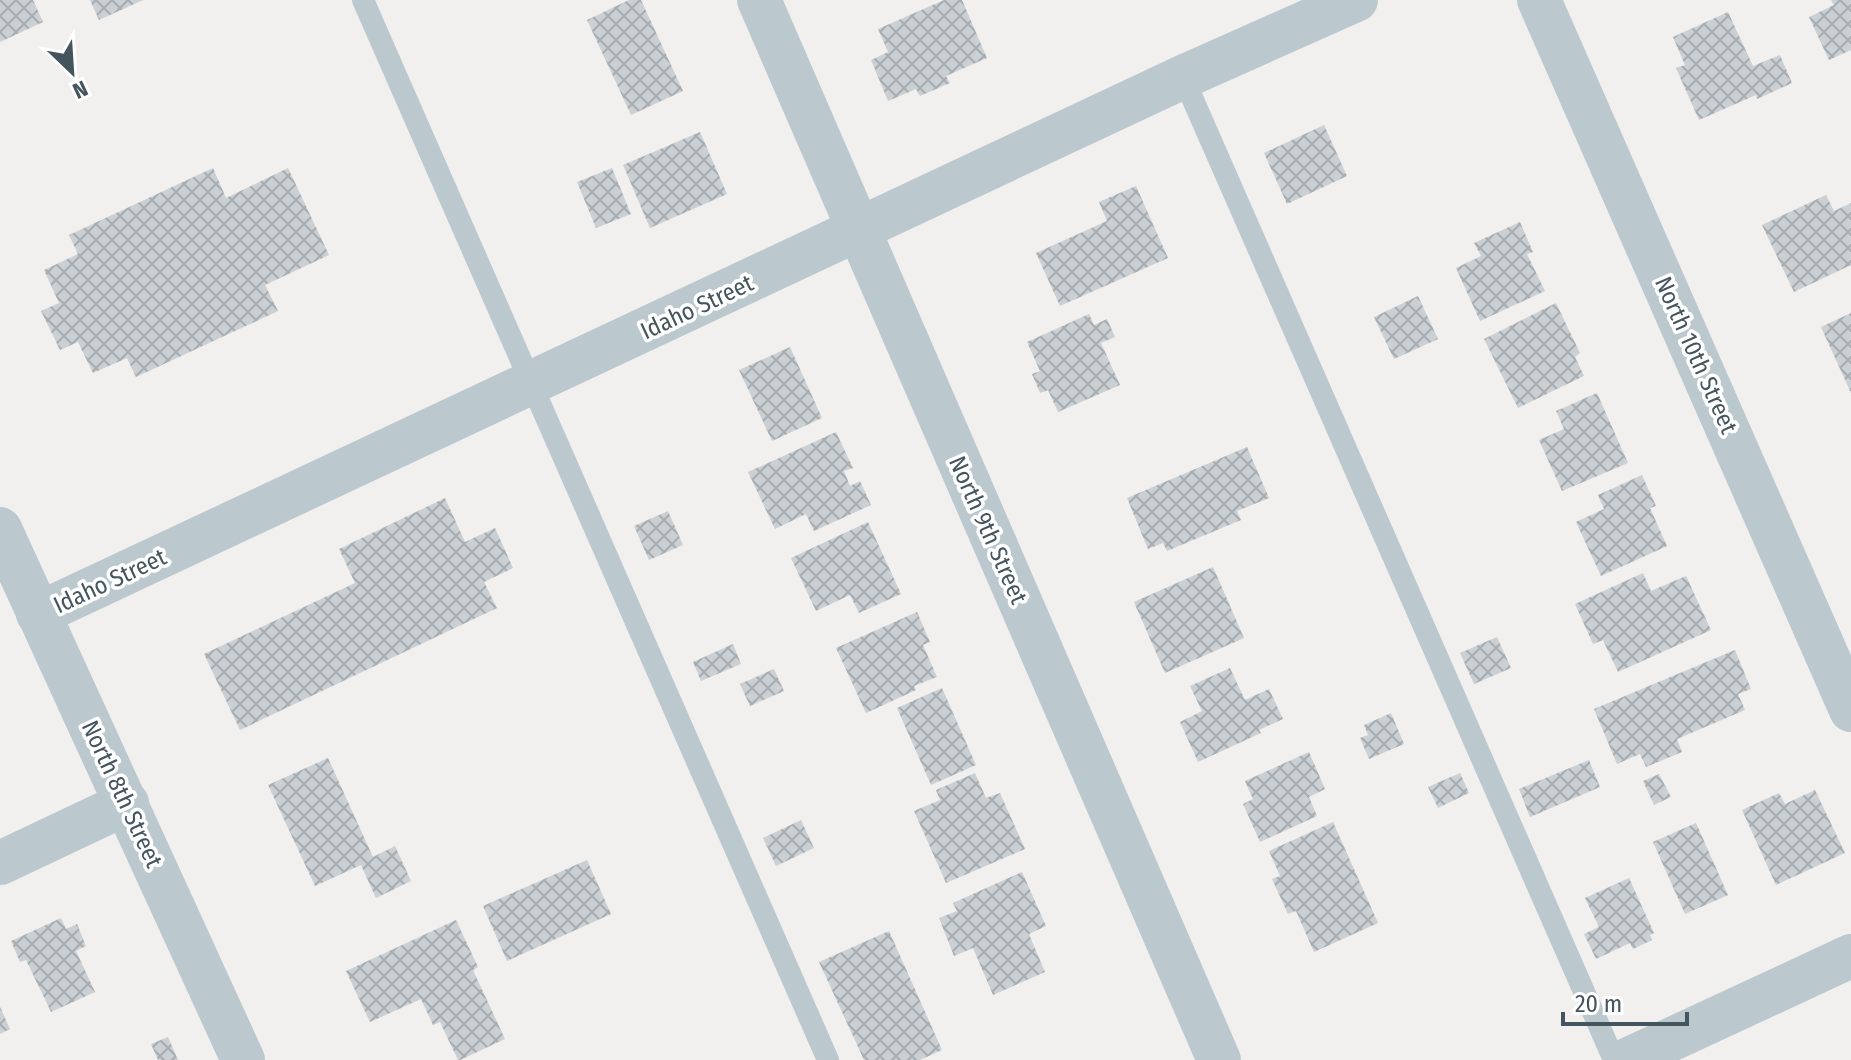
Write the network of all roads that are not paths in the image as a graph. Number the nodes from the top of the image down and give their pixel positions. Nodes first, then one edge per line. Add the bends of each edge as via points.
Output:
1 (363, 0) edge
2 (759, 0) edge
3 (1356, 0) edge
4 (1539, 0) edge
5 (1183, 77) junction
6 (859, 232) junction
7 (530, 384) junction
8 (0, 529) edge
9 (38, 614) junction
10 (1851, 710) edge
11 (127, 803) junction
12 (0, 863) edge
13 (1851, 956) edge
14 (243, 1060) edge
15 (828, 1060) edge
16 (1219, 1060) edge
17 (1614, 1060) edge
18 (1627, 1060) edge

1 - 7 lane
2 - 6 street, North 9th Street
3 - 5 street, Idaho Street
4 - 10 street, North 10th Street
5 - 6 street, Idaho Street
5 - 17 lane
6 - 7 street, Idaho Street
6 - 16 street, North 9th Street
7 - 9 street, Idaho Street
7 - 15 lane
8 - 9 street, North 8th Street
9 - 11 street, North 8th Street
11 - 12 street
11 - 14 street, North 8th Street
13 - 18 street

